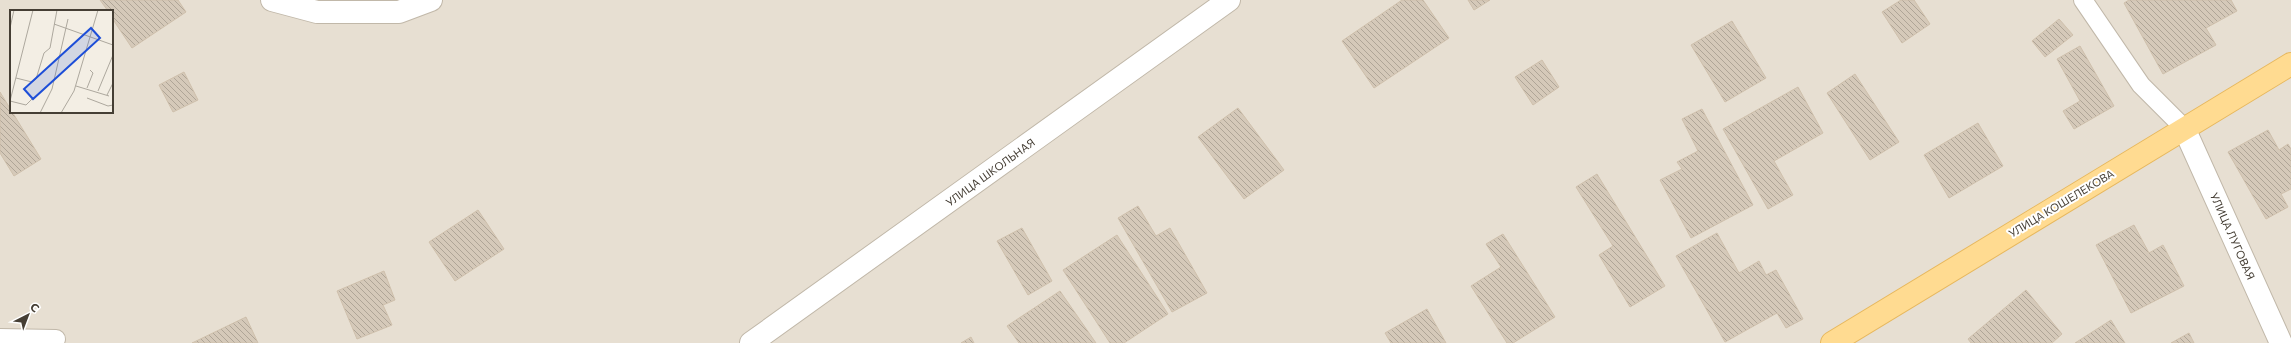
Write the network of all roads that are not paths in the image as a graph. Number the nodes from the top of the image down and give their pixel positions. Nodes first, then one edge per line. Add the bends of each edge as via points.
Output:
1 (272, 0) edge
2 (431, 0) edge
3 (1229, 0) edge
4 (2083, 0) edge
5 (2291, 64) edge
6 (2184, 128) junction
7 (0, 338) edge
8 (56, 339) dead end
9 (751, 343) edge
10 (1832, 343) edge
11 (2281, 343) edge

1 - 2 street via 317,12 399,12
3 - 9 street, УЛИЦА ШКОЛЬНАЯ
4 - 6 lane via 2141,85
5 - 6 main road, УЛИЦА КОШЕЛЕКОВА
6 - 10 main road, УЛИЦА КОШЕЛЕКОВА
6 - 11 street, УЛИЦА ЛУГОВАЯ
7 - 8 lane

